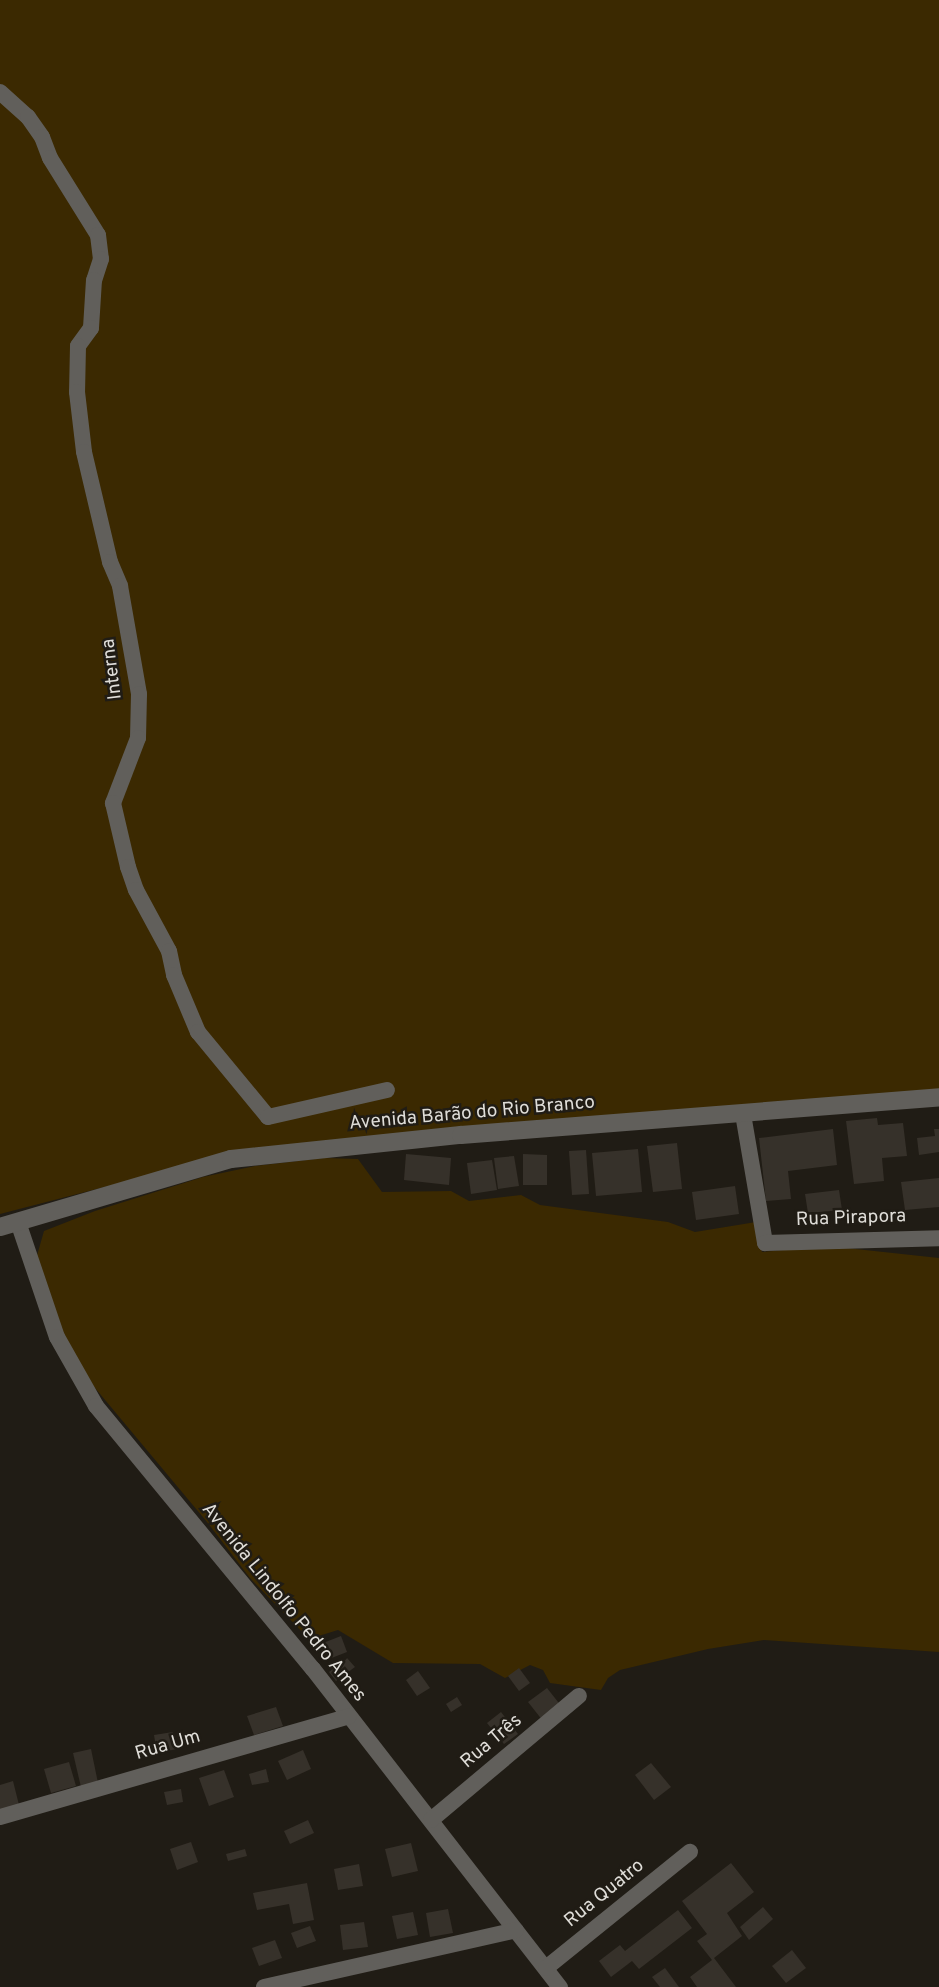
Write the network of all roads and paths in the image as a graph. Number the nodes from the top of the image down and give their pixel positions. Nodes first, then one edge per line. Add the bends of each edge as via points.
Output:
1 (0, 92) edge
2 (387, 1090) dead end
3 (939, 1097) edge
4 (743, 1114) junction
5 (18, 1222) junction
6 (0, 1227) edge
7 (939, 1237) edge
8 (579, 1696) dead end
9 (349, 1716) junction
10 (0, 1817) edge
11 (430, 1820) junction
12 (691, 1852) dead end
13 (516, 1930) junction
14 (547, 1968) junction
15 (264, 1987) edge
16 (560, 1987) edge

1 - 2 street, Interna via 28,117 98,235 101,259 94,280 92,328 78,346 77,391 84,452 122,597 139,694 138,738 113,803 136,890 169,951 198,1032 268,1117
3 - 4 street, Avenida Barão do Rio Branco
4 - 5 street, Avenida Barão do Rio Branco via 447,1136 231,1159
4 - 7 street, Rua Pirapora via 765,1243
5 - 6 street, Avenida Barão do Rio Branco
5 - 9 street, Avenida Lindolfo Pedro Ames via 57,1337 96,1406
8 - 11 street, Rua Três
9 - 10 street, Rua Um
9 - 11 street, Avenida Lindolfo Pedro Ames
11 - 13 street, Avenida Lindolfo Pedro Ames
12 - 14 street, Rua Quatro
13 - 14 street, Avenida Lindolfo Pedro Ames
13 - 15 street
14 - 16 street, Avenida Lindolfo Pedro Ames

